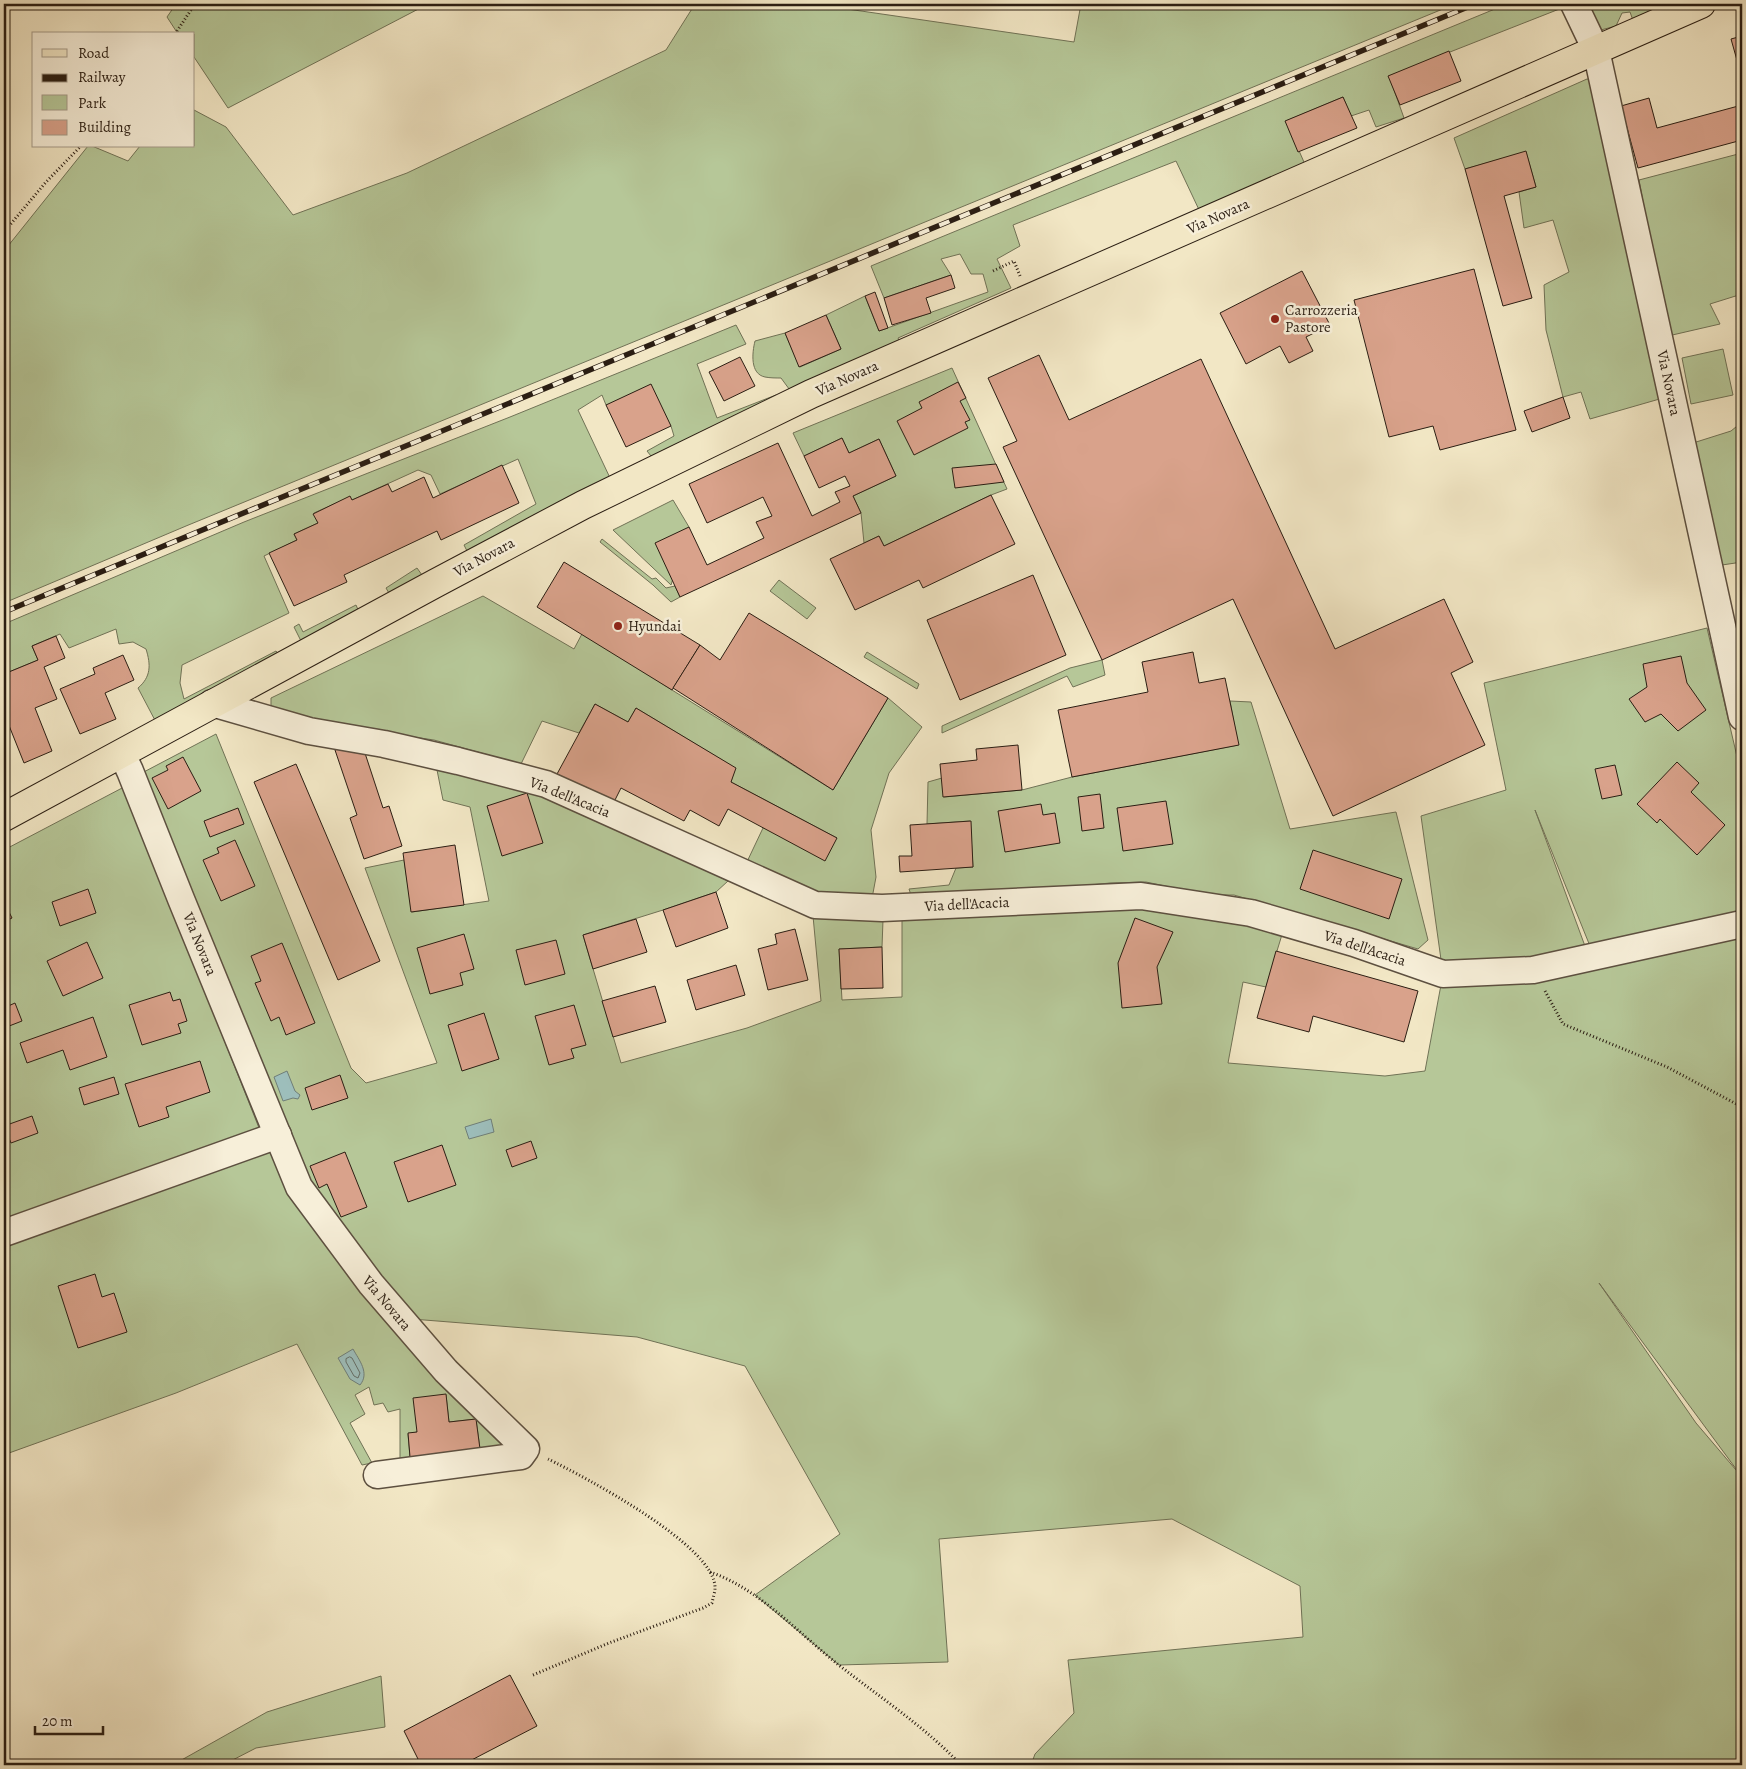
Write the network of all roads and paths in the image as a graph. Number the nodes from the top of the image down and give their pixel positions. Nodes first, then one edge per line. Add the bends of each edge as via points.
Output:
1 (195, 4) edge
2 (1574, 4) edge
3 (1701, 4) edge
4 (177, 32) edge
5 (1596, 50) junction
6 (79, 148) edge
7 (4, 232) edge
8 (212, 704) junction
9 (1742, 717) edge
10 (122, 754) junction
11 (4, 817) edge
12 (1742, 924) edge
13 (1533, 970) junction
14 (1742, 1107) edge
15 (278, 1135) junction
16 (4, 1233) edge
17 (526, 1449) junction
18 (377, 1475) dead end
19 (710, 1572) junction
20 (533, 1675) dead end
21 (961, 1765) edge

1 - 4 path
2 - 5 street
3 - 5 main road, Via Novara
5 - 8 main road, Via Novara via 810,394 583,505
5 - 9 street, Via Novara
6 - 7 path
8 - 10 main road, Via Novara
8 - 13 street, Via dell'Acacia via 309,730 384,744 546,784 815,905 882,908 1141,896 1251,913 1354,943 1443,974
10 - 11 main road, Via Novara
10 - 15 street, Via Novara
12 - 13 street, Via dell'Acacia
13 - 14 path via 1564,1024 1667,1067
15 - 16 street
15 - 17 street, Via Novara via 299,1186 371,1284 446,1371
17 - 18 street via 521,1456
17 - 19 path via 584,1476 646,1514 689,1546
19 - 20 path via 716,1587 712,1602 703,1608
19 - 21 path via 728,1578 767,1606 941,1744

